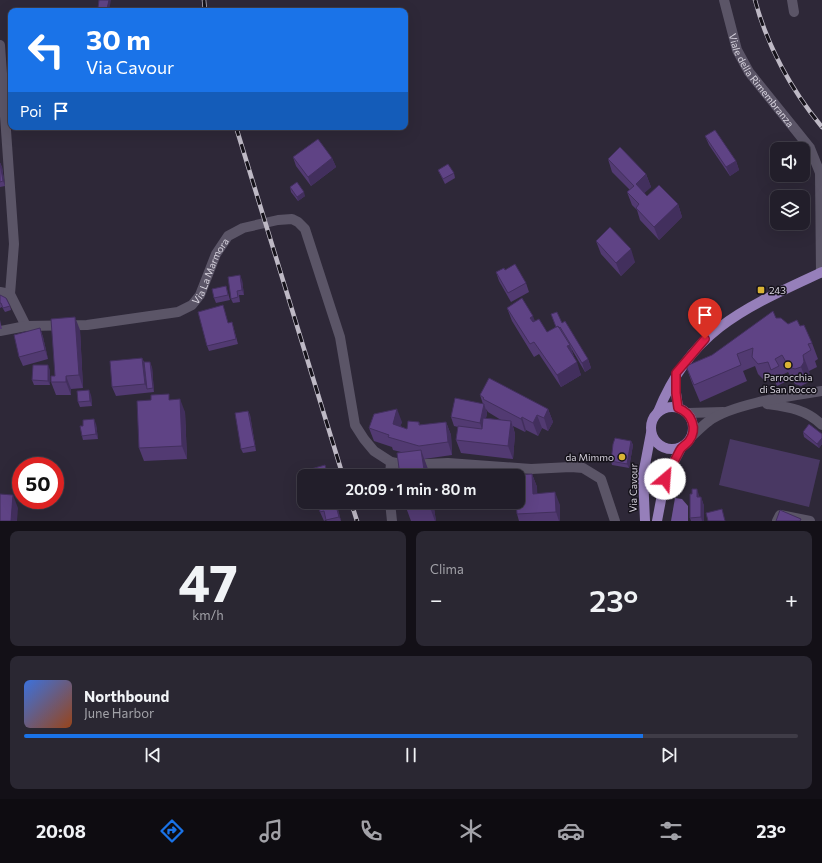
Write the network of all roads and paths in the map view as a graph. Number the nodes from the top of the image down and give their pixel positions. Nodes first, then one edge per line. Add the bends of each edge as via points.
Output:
1 (724, 0) edge
2 (792, 0) edge
3 (794, 12) dead end
4 (0, 45) edge
5 (821, 272) edge
6 (5, 293) edge
7 (26, 326) junction
8 (0, 331) edge
9 (676, 373) junction
10 (822, 391) edge
11 (759, 403) junction
12 (678, 408) junction
13 (658, 412) junction
14 (725, 412) junction
15 (688, 413) junction
16 (822, 425) edge
17 (651, 433) junction
18 (693, 435) junction
19 (681, 448) junction
20 (391, 462) junction
21 (390, 469) edge
22 (391, 509) edge
23 (392, 521) edge
24 (615, 521) edge
25 (645, 521) edge
26 (657, 521) edge
27 (777, 521) edge
28 (810, 521) edge

1 - 5 street, Viale della Rimembranza via 737,50 749,72 810,148 820,173
2 - 3 street
4 - 6 street via 14,244
5 - 9 main road, Via Cavour via 731,317 705,339
6 - 7 street
7 - 8 street, Via La Marmora
7 - 20 street, Via La Marmora via 87,325 178,312 192,305 200,295 216,254 228,236 243,228 292,219 305,229 327,294 340,337 356,424 374,451
9 - 12 main road
9 - 13 main road, Via Cavour
10 - 11 street
11 - 14 street
11 - 16 street via 800,409
12 - 13 main road via 668,407
12 - 15 main road
13 - 17 main road, Via Cavour via 651,425
14 - 15 street
14 - 18 street via 709,420
15 - 18 main road via 694,428
17 - 19 main road via 663,448
17 - 25 main road, Via Cavour via 643,475
18 - 19 main road
19 - 26 main road via 665,479
20 - 21 street
20 - 24 street, Via La Marmora via 407,465 448,462 531,469 583,468 601,479
22 - 23 street
27 - 28 street via 780,515

